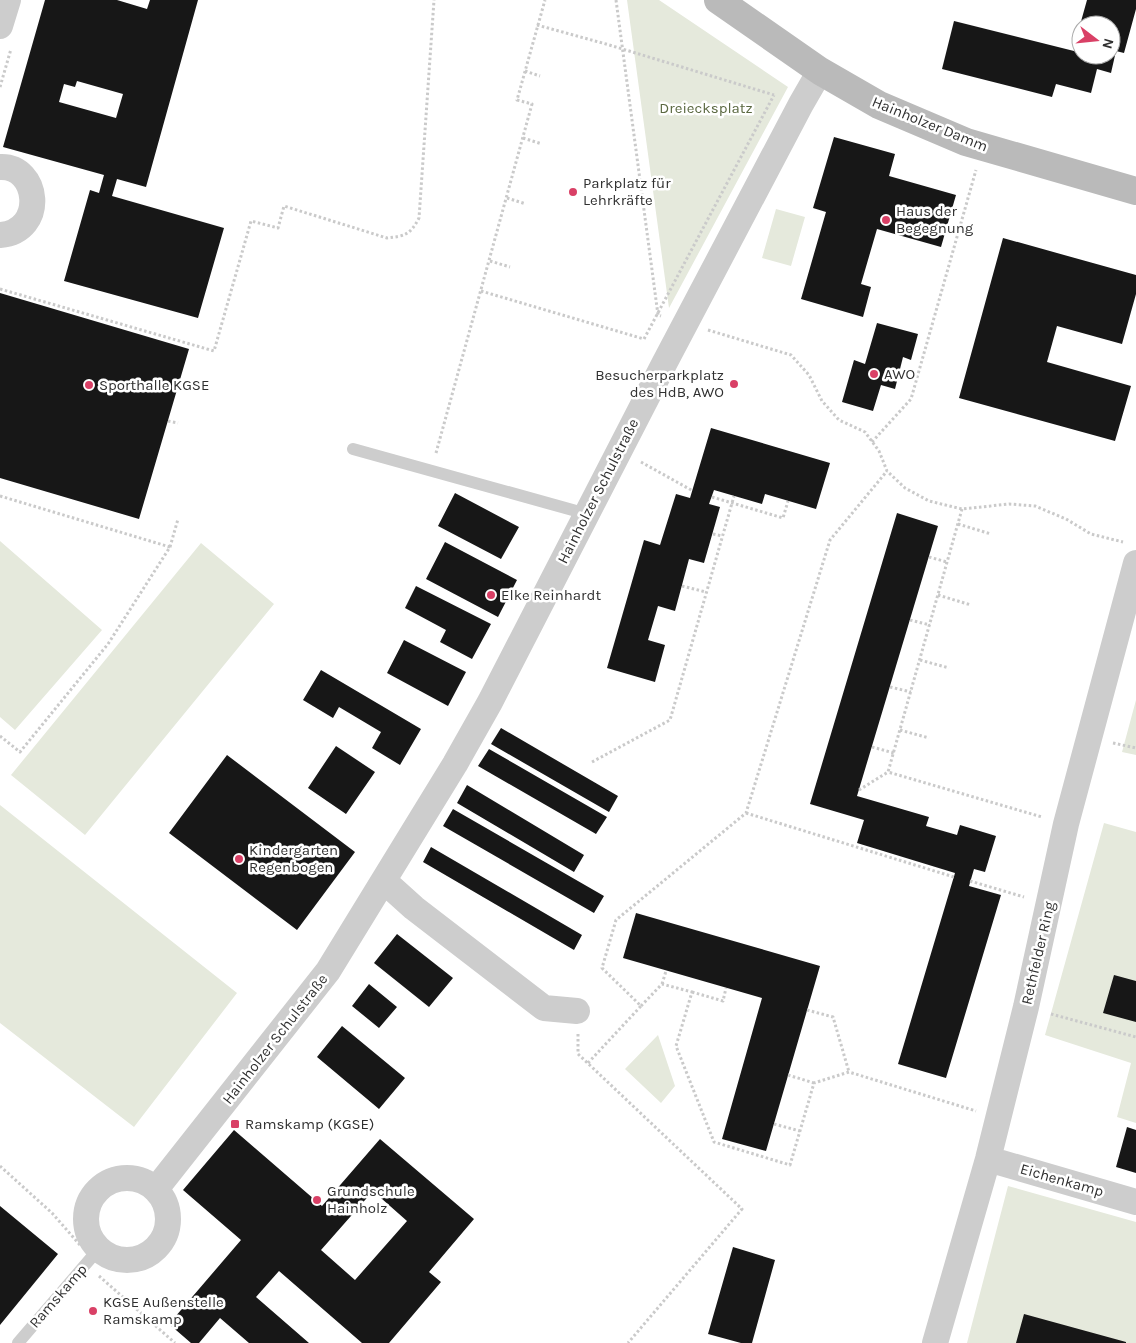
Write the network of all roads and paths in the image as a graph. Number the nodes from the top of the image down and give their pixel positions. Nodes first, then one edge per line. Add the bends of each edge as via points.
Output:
1 (8, 0) edge
2 (434, 0) edge
3 (545, 0) edge
4 (616, 0) edge
5 (718, 0) edge
6 (537, 25) junction
7 (0, 26) edge
8 (623, 50) junction
9 (820, 70) junction
10 (525, 71) junction
11 (540, 76) dead end
12 (774, 95) junction
13 (779, 97) dead end
14 (523, 138) junction
15 (542, 144) dead end
16 (977, 165) dead end
17 (0, 167) edge
18 (1136, 191) edge
19 (507, 198) junction
20 (526, 204) dead end
21 (0, 235) edge
22 (490, 261) junction
23 (510, 267) dead end
24 (0, 289) edge
25 (481, 291) junction
26 (658, 315) junction
27 (685, 323) junction
28 (168, 421) dead end
29 (178, 423) dead end
30 (872, 442) junction
31 (353, 449) dead end
32 (620, 450) junction
33 (431, 470) junction
34 (888, 471) junction
35 (692, 491) dead end
36 (0, 496) edge
37 (734, 496) dead end
38 (712, 497) dead end
39 (788, 501) dead end
40 (732, 503) junction
41 (962, 509) junction
42 (587, 514) junction
43 (178, 519) dead end
44 (958, 524) junction
45 (713, 534) dead end
46 (991, 534) dead end
47 (722, 536) junction
48 (170, 547) junction
49 (1131, 553) edge
50 (929, 557) dead end
51 (947, 562) junction
52 (682, 586) dead end
53 (706, 592) junction
54 (938, 595) junction
55 (971, 605) dead end
56 (910, 620) dead end
57 (930, 625) junction
58 (920, 660) junction
59 (949, 668) dead end
60 (890, 687) dead end
61 (911, 692) junction
62 (900, 730) junction
63 (0, 736) edge
64 (929, 738) dead end
65 (872, 747) dead end
66 (894, 753) junction
67 (592, 762) dead end
68 (888, 772) junction
69 (859, 790) dead end
70 (746, 814) junction
71 (1066, 824) junction
72 (954, 877) dead end
73 (384, 881) junction
74 (970, 881) dead end
75 (1049, 904) junction
76 (666, 971) dead end
77 (662, 984) junction
78 (726, 988) dead end
79 (692, 992) junction
80 (641, 1006) junction
81 (1026, 1007) junction
82 (807, 1010) dead end
83 (577, 1011) joint
84 (1136, 1037) edge
85 (588, 1063) junction
86 (849, 1072) junction
87 (788, 1076) dead end
88 (814, 1083) junction
89 (998, 1118) junction
90 (774, 1124) dead end
91 (800, 1131) junction
92 (988, 1159) junction
93 (156, 1189) junction
94 (1136, 1202) edge
95 (98, 1248) junction
96 (18, 1343) edge
97 (628, 1343) edge
98 (935, 1343) edge

1 - 7 street
2 - 24 path via 419,218 413,230 403,236 387,238 284,206 278,228 251,221 214,351
3 - 6 path
4 - 8 path
5 - 9 street, Hainholzer Damm
6 - 8 path
6 - 10 path
8 - 12 path
8 - 26 path
9 - 18 street, Hainholzer Damm via 879,105 966,142
9 - 27 street, Hainholzer Schulstraße
10 - 11 path
10 - 14 path via 517,100 532,104
12 - 13 path
12 - 26 path
14 - 15 path
14 - 19 path
16 - 30 path via 911,399
17 - 21 street via 17,172 27,181 33,208 20,229
19 - 20 path
19 - 22 path
22 - 23 path
22 - 25 path
25 - 26 path via 644,339
25 - 33 path
26 - 27 path
27 - 30 path via 791,356 809,375 822,401 839,420 864,432
27 - 32 street, Hainholzer Schulstraße
28 - 29 path
30 - 34 path
31 - 33 lane
32 - 35 path
32 - 42 street, Hainholzer Schulstraße
33 - 42 lane
34 - 41 path via 905,488 929,501
34 - 70 path via 830,540
36 - 48 path
37 - 40 path
38 - 40 path
39 - 40 path via 783,518
40 - 47 path
41 - 44 path
41 - 49 path via 1009,504 1035,506
42 - 73 street, Hainholzer Schulstraße via 456,764
43 - 48 path
44 - 46 path
44 - 51 path
45 - 47 path
47 - 53 path
48 - 63 path via 108,644 20,752
49 - 71 street, Rethfelder Ring
50 - 51 path
51 - 54 path
52 - 53 path
53 - 67 path via 670,720
54 - 55 path
54 - 57 path
56 - 57 path
57 - 58 path
58 - 59 path
58 - 61 path
60 - 61 path
61 - 62 path
62 - 64 path
62 - 66 path
65 - 66 path
66 - 68 path
68 - 69 path
68 - 71 path
70 - 72 path
70 - 80 path via 616,920 602,968
71 - 75 street, Rethfelder Ring
73 - 83 street via 544,1008
73 - 93 street, Hainholzer Schulstraße via 328,972
74 - 75 path
75 - 81 street, Rethfelder Ring
76 - 77 path
77 - 79 path
77 - 80 path
78 - 79 path via 722,1001
79 - 91 path via 676,1046 714,1142 790,1165
80 - 85 path
81 - 84 path
81 - 89 street, Rethfelder Ring
82 - 86 path via 833,1017
83 - 85 path via 578,1054
85 - 97 path via 742,1209
86 - 88 path
86 - 89 path
87 - 88 path
88 - 91 path
89 - 92 street, Rethfelder Ring
90 - 91 path
92 - 94 street, Eichenkamp
92 - 98 street, Rethfelder Ring
93 - 95 street via 143,1180 127,1177 111,1180 98,1189 89,1203 86,1219 89,1234
93 - 95 street via 166,1203 168,1218 165,1234 156,1248 143,1257 127,1260 111,1257
95 - 96 lane, Ramskamp

